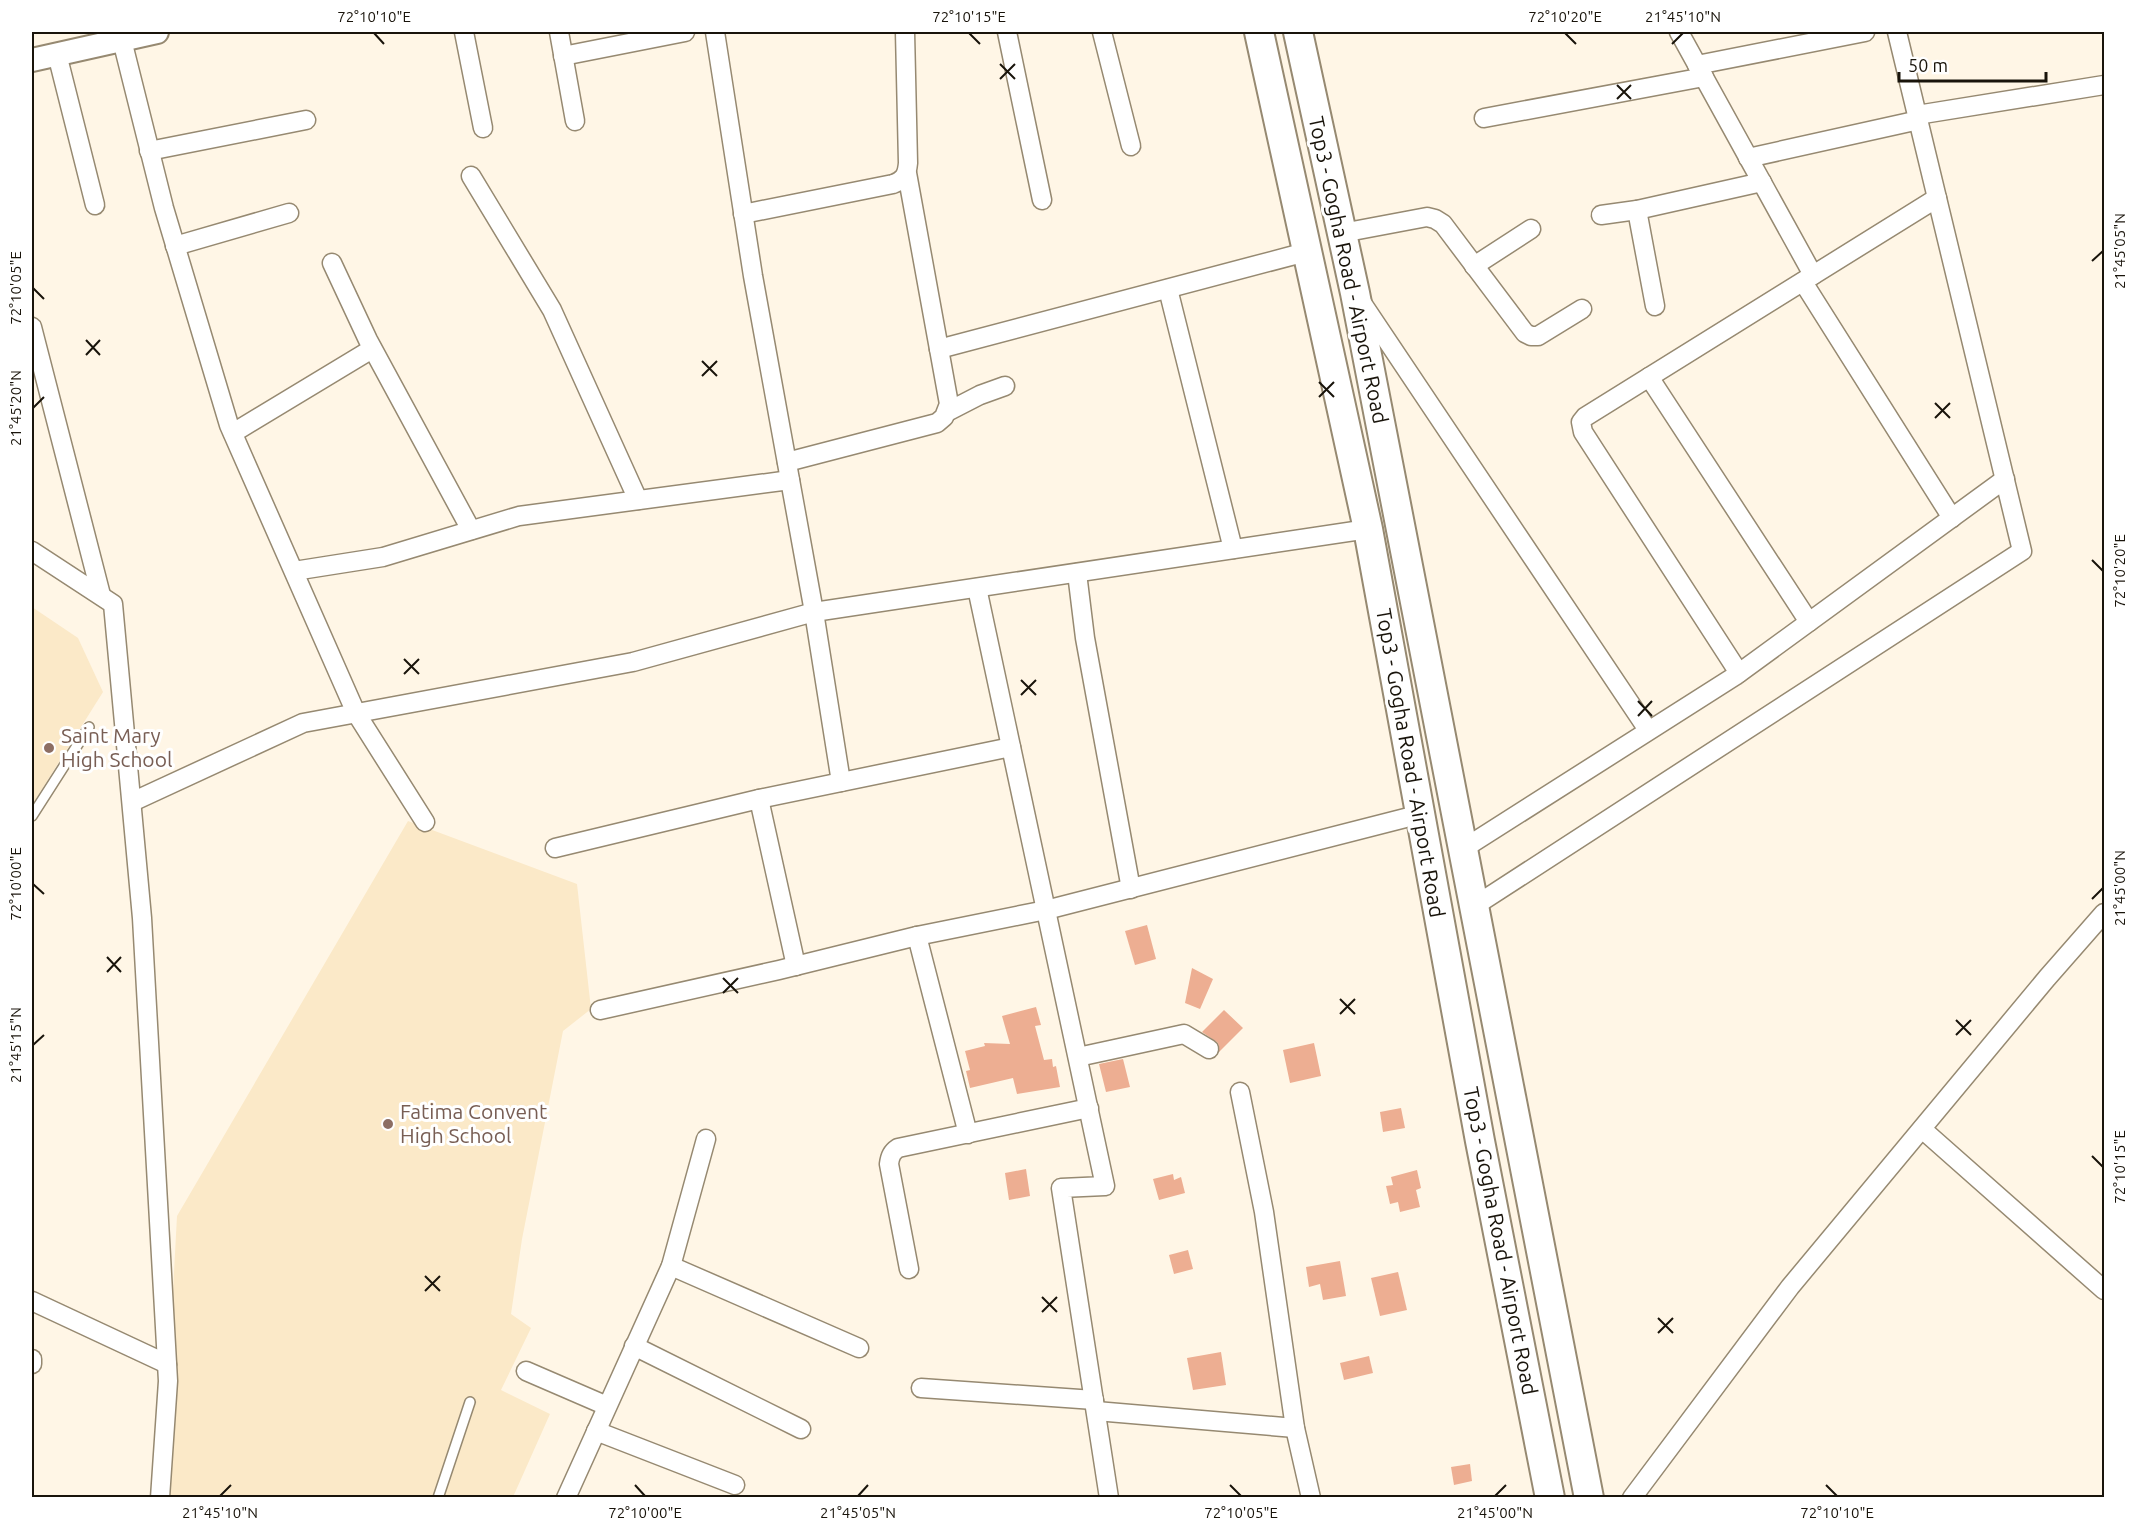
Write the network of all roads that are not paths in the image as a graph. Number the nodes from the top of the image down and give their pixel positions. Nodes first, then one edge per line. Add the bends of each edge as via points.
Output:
1 (157, 32) edge
2 (464, 32) edge
3 (559, 32) edge
4 (685, 32) edge
5 (715, 32) edge
6 (905, 32) edge
7 (1007, 32) edge
8 (1102, 32) edge
9 (1259, 32) edge
10 (1298, 32) edge
11 (1679, 32) edge
12 (1865, 32) edge
13 (1897, 32) edge
14 (127, 36) edge
15 (57, 54) junction
16 (563, 56) junction
17 (32, 60) edge
18 (1701, 71) junction
19 (2104, 85) edge
20 (1484, 118) dead end
21 (1918, 118) junction
22 (306, 120) dead end
23 (575, 121) dead end
24 (483, 128) dead end
25 (1131, 146) dead end
26 (149, 151) junction
27 (1749, 158) junction
28 (907, 173) junction
29 (471, 176) dead end
30 (1762, 182) junction
31 (1937, 198) junction
32 (1042, 200) dead end
33 (95, 205) dead end
34 (1637, 210) junction
35 (290, 213) dead end
36 (743, 214) junction
37 (1600, 214) dead end
38 (1531, 229) dead end
39 (1342, 233) junction
40 (175, 246) junction
41 (1306, 252) junction
42 (332, 263) dead end
43 (1474, 266) junction
44 (1808, 278) junction
45 (1168, 288) junction
46 (1355, 293) junction
47 (1655, 306) dead end
48 (1582, 309) dead end
49 (32, 327) edge
50 (372, 349) junction
51 (939, 349) junction
52 (1649, 377) junction
53 (1005, 386) dead end
54 (947, 412) junction
55 (233, 433) junction
56 (787, 462) junction
57 (2005, 479) junction
58 (790, 480) junction
59 (638, 500) junction
60 (1952, 518) junction
61 (1368, 529) junction
62 (471, 530) junction
63 (1233, 549) junction
64 (32, 551) edge
65 (294, 571) junction
66 (1077, 573) junction
67 (977, 588) junction
68 (101, 595) junction
69 (814, 612) junction
70 (1809, 622) junction
71 (1739, 673) junction
72 (356, 713) junction
73 (89, 727) dead end
74 (1648, 730) junction
75 (1011, 747) junction
76 (841, 782) junction
77 (759, 798) junction
78 (132, 802) junction
79 (1421, 814) junction
80 (32, 816) edge
81 (425, 822) dead end
82 (555, 848) dead end
83 (1463, 849) junction
84 (1131, 889) junction
85 (1473, 907) junction
86 (1046, 910) junction
87 (2104, 913) edge
88 (917, 936) junction
89 (796, 966) junction
90 (600, 1010) dead end
91 (1209, 1049) dead end
92 (1078, 1057) junction
93 (1240, 1092) dead end
94 (1089, 1108) junction
95 (1922, 1129) junction
96 (968, 1134) junction
97 (706, 1139) dead end
98 (670, 1266) junction
99 (909, 1269) dead end
100 (2104, 1290) edge
101 (32, 1300) edge
102 (634, 1346) junction
103 (859, 1348) dead end
104 (32, 1359) edge
105 (32, 1364) edge
106 (168, 1364) junction
107 (526, 1371) dead end
108 (921, 1388) dead end
109 (470, 1402) dead end
110 (1095, 1405) junction
111 (607, 1406) junction
112 (801, 1428) dead end
113 (1295, 1428) junction
114 (596, 1431) junction
115 (735, 1485) dead end
116 (160, 1497) edge
117 (438, 1497) edge
118 (566, 1497) edge
119 (1109, 1497) edge
120 (1311, 1497) edge
121 (1550, 1497) edge
122 (1589, 1497) edge
123 (1632, 1497) edge

1 - 14 street
2 - 24 street
3 - 16 street
4 - 16 street
5 - 36 street
6 - 28 street
7 - 32 street
8 - 25 street
9 - 41 main road, Top3 - Gogha Road - Airport Road
10 - 39 main road, Top3 - Gogha Road - Airport Road
11 - 18 street
12 - 18 street
13 - 21 street
14 - 15 street
14 - 26 street
15 - 17 street
15 - 33 street
16 - 23 street
18 - 20 street
18 - 27 street
19 - 21 street
21 - 27 street
21 - 31 street
22 - 26 street
26 - 40 street
27 - 30 street
28 - 36 street via 902,181 893,184
28 - 51 street
29 - 59 street via 552,310
30 - 34 street
30 - 44 street
31 - 44 street
31 - 57 street
34 - 37 street
34 - 47 street
35 - 40 street
36 - 56 street
38 - 43 street
39 - 43 street via 1426,217 1435,219
39 - 46 main road, Top3 - Gogha Road - Airport Road
40 - 55 street
41 - 45 street
41 - 61 main road, Top3 - Gogha Road - Airport Road
42 - 50 street
43 - 48 street via 1531,336 1538,336
44 - 52 street
44 - 60 street
45 - 51 street
45 - 63 street
46 - 74 street
46 - 83 main road, Top3 - Gogha Road - Airport Road
49 - 68 street
50 - 55 street
50 - 62 street
51 - 54 street
52 - 70 street
52 - 71 street via 1585,417 1581,427
53 - 54 street
54 - 56 street via 936,423
55 - 65 street
56 - 58 street
57 - 60 street
57 - 85 street via 2022,551
58 - 59 street
58 - 69 street
59 - 62 street via 519,516
60 - 70 street
61 - 63 street
61 - 79 main road, Top3 - Gogha Road - Airport Road
62 - 65 street via 383,557
63 - 66 street
64 - 68 street
65 - 72 street
66 - 67 street
66 - 84 street via 1085,638
67 - 69 street
67 - 75 street
68 - 78 street via 113,604
69 - 72 street via 633,662
69 - 76 street
70 - 71 street
71 - 74 street
72 - 78 street via 303,723
72 - 81 street
73 - 80 lane
74 - 83 street
75 - 76 street
75 - 86 street
76 - 77 street
77 - 82 street
77 - 89 street
78 - 106 street
79 - 84 street
79 - 121 main road, Top3 - Gogha Road - Airport Road
83 - 85 main road, Top3 - Gogha Road - Airport Road
84 - 86 street
85 - 122 main road, Top3 - Gogha Road - Airport Road
86 - 88 street
86 - 92 street
87 - 95 street
88 - 89 street
88 - 96 street
89 - 90 street
91 - 92 street via 1184,1034
92 - 94 street
93 - 113 street via 1264,1212
94 - 96 street
94 - 110 street via 1106,1186 1061,1188
95 - 100 street
95 - 123 street via 1790,1287
96 - 99 street via 898,1148 890,1157
97 - 98 street
98 - 102 street
98 - 103 street
101 - 106 street
102 - 111 street
102 - 112 street
104 - 105 street
106 - 116 street
107 - 111 street
108 - 110 street
109 - 117 lane
110 - 113 street
110 - 119 street
111 - 114 street
113 - 120 street
114 - 115 street
114 - 118 street

